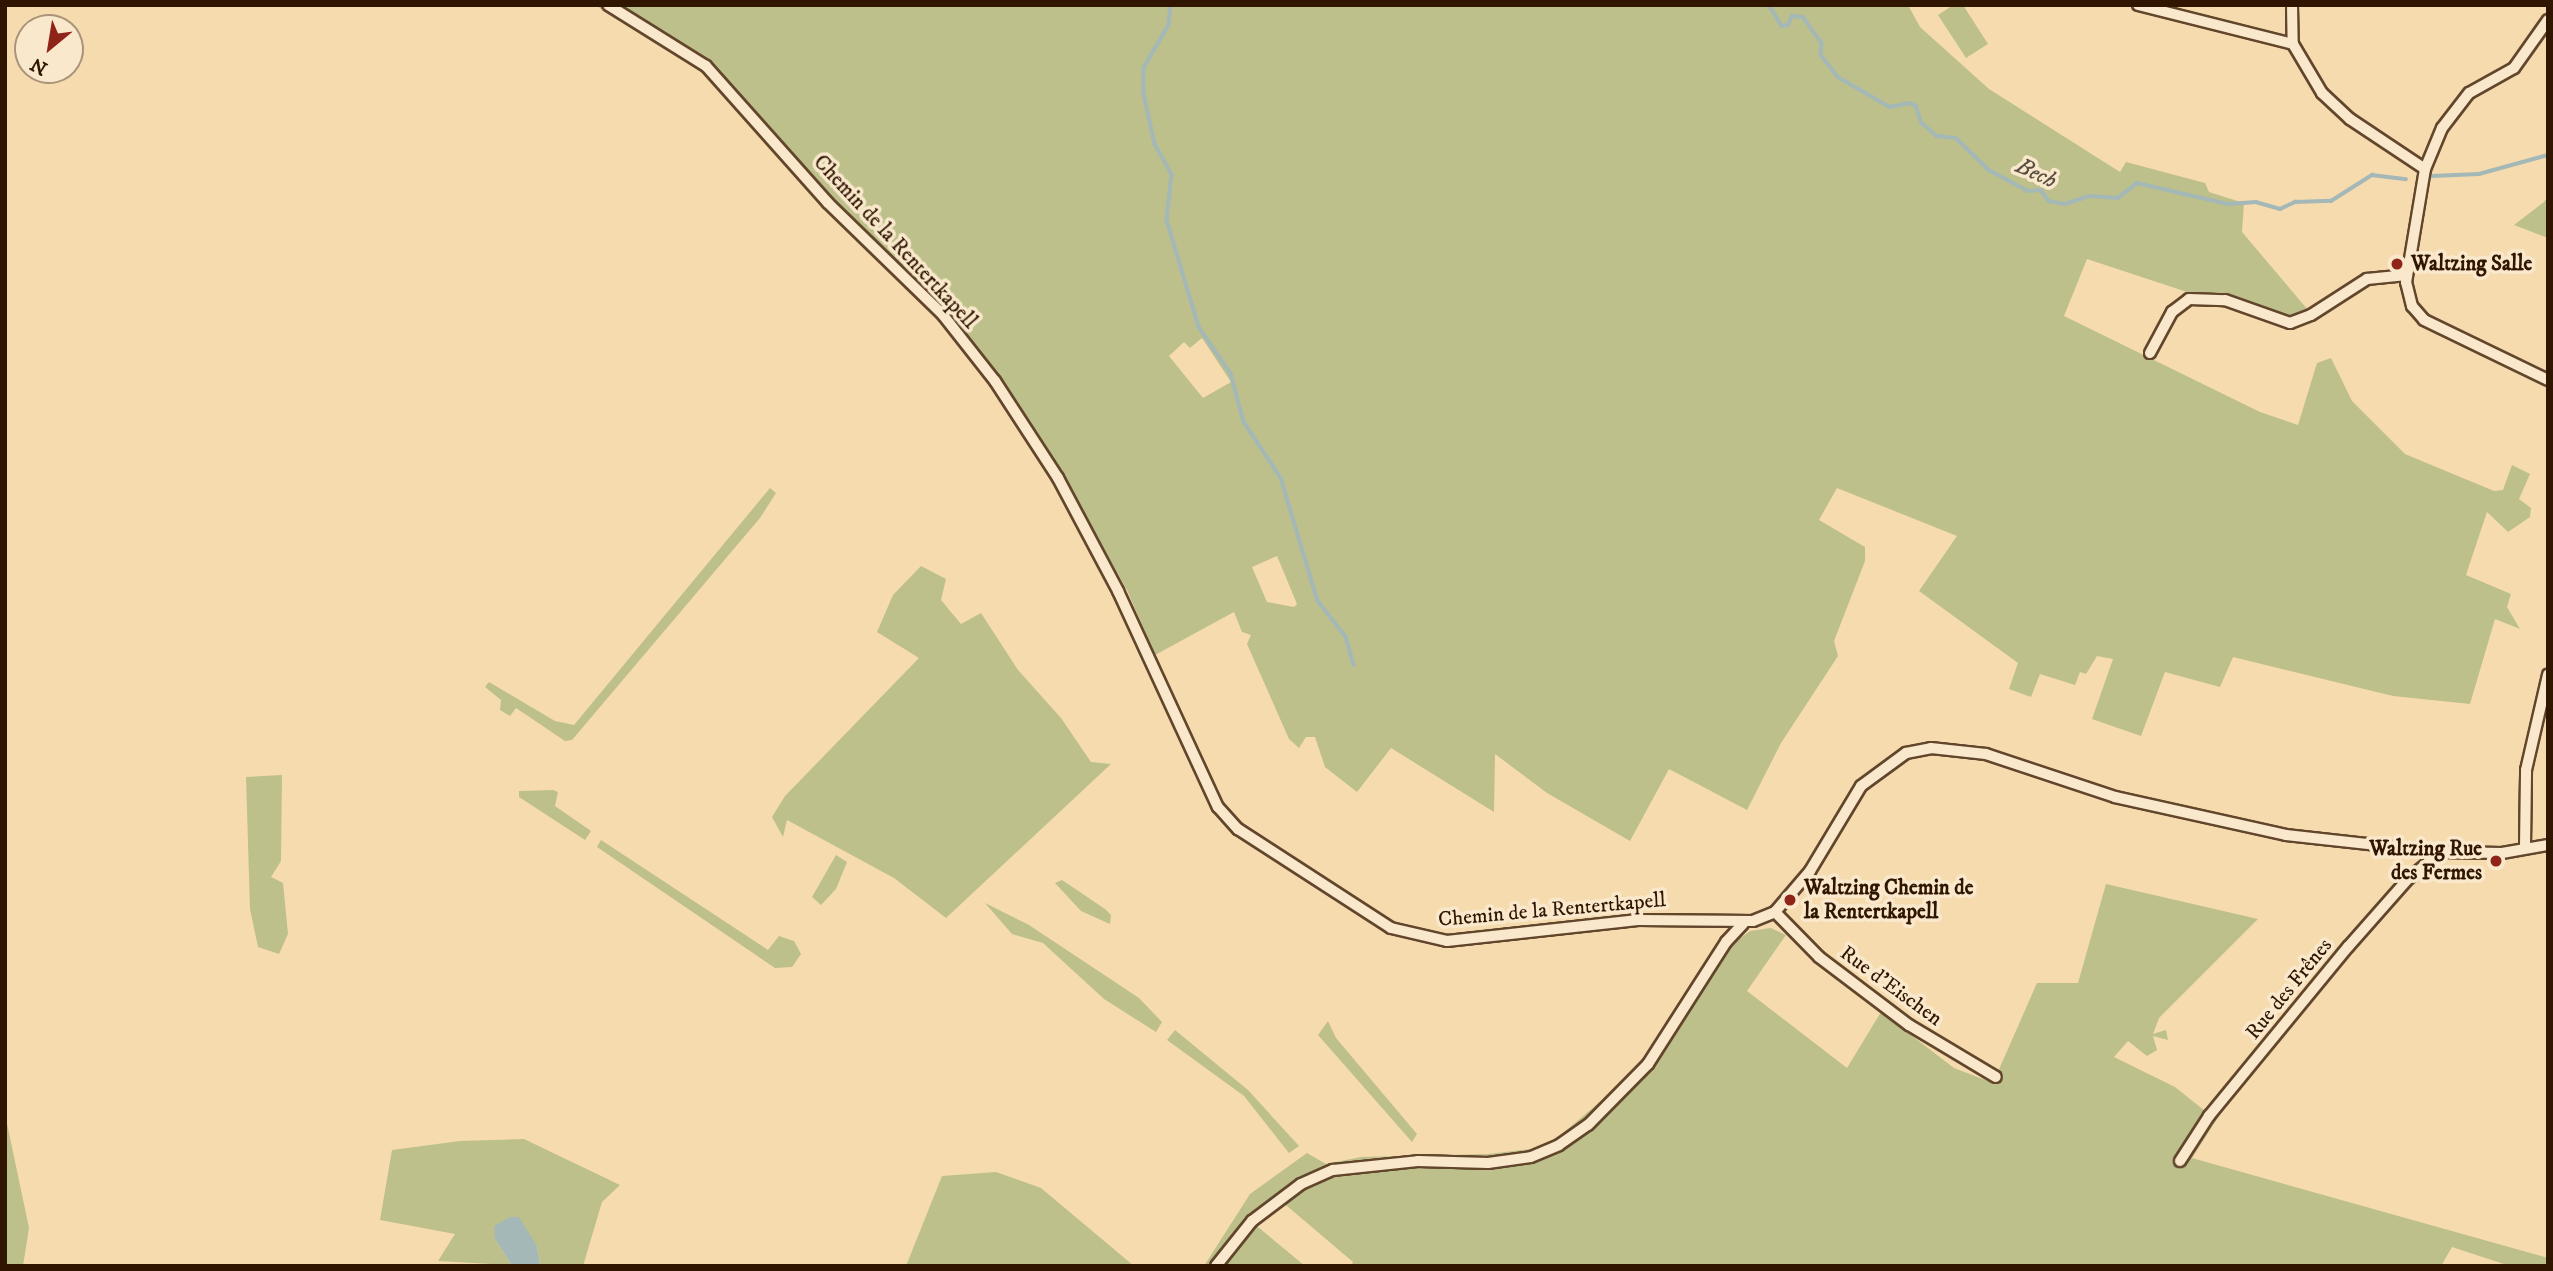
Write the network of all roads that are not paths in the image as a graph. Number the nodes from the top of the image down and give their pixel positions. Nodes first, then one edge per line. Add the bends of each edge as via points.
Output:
1 (608, 5) edge
2 (2138, 5) edge
3 (2292, 5) edge
4 (2548, 20) edge
5 (2293, 44) junction
6 (2425, 169) junction
7 (2407, 275) junction
8 (2150, 352) dead end
9 (2548, 380) edge
10 (2548, 675) edge
11 (2548, 845) edge
12 (2525, 846) junction
13 (2441, 852) junction
14 (1775, 912) junction
15 (1743, 924) junction
16 (1996, 1077) dead end
17 (2180, 1161) dead end
18 (1216, 1266) edge

1 - 15 street, Chemin de la Rentertkapell via 706,66 828,204 943,315 995,382 1058,478 1118,591 1201,779 1238,829 1367,916 1417,937 1509,937 1638,920 1711,918
2 - 5 street
3 - 5 street
4 - 6 street via 2514,68 2469,93 2454,107
5 - 6 street via 2337,108
6 - 7 street
7 - 8 street via 2367,279 2290,323 2225,300 2189,299 2172,312
7 - 9 street via 2412,306 2424,320
10 - 12 street via 2526,770
11 - 12 street
12 - 13 street via 2502,853
13 - 14 street via 2286,835 2115,797 1986,754 1931,748 1906,752 1861,786 1810,871
13 - 17 street, Rue des Frênes via 2408,878 2348,947 2209,1116
14 - 15 street
14 - 16 street, Rue d'Eischen via 1819,957 1909,1025
15 - 18 street via 1726,942 1648,1064 1569,1139 1531,1157 1489,1163 1364,1164 1333,1170 1301,1184 1252,1221

